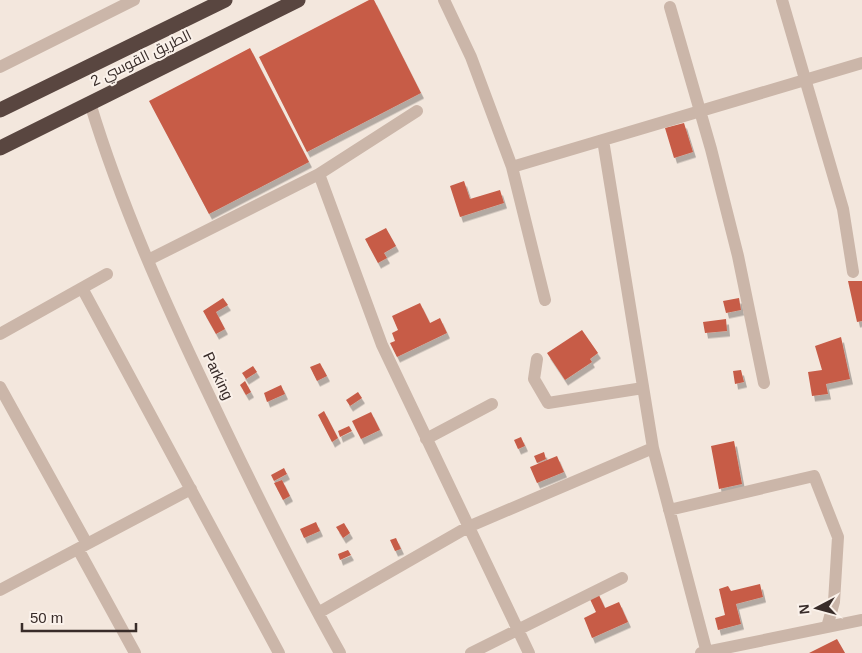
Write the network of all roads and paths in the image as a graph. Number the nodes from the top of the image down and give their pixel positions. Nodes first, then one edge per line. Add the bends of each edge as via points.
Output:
1 (134, 0) edge
2 (225, 0) edge
3 (298, 0) edge
4 (444, 0) edge
5 (782, 0) edge
6 (670, 7) dead end
7 (862, 64) edge
8 (0, 67) edge
9 (806, 80) junction
10 (90, 103) junction
11 (0, 110) edge
12 (418, 111) dead end
13 (700, 111) junction
14 (603, 140) junction
15 (0, 148) edge
16 (512, 167) junction
17 (318, 174) junction
18 (148, 260) junction
19 (853, 272) dead end
20 (107, 274) dead end
21 (82, 288) junction
22 (545, 300) dead end
23 (0, 334) edge
24 (537, 359) dead end
25 (764, 383) dead end
26 (0, 387) edge
27 (643, 388) junction
28 (492, 404) dead end
29 (426, 438) junction
30 (653, 448) junction
31 (191, 489) junction
32 (669, 510) junction
33 (468, 528) junction
34 (83, 546) junction
35 (622, 578) dead end
36 (0, 590) edge
37 (318, 613) junction
38 (862, 620) edge
39 (827, 627) junction
40 (517, 628) junction
41 (705, 652) edge
42 (135, 653) edge
43 (279, 653) edge
44 (340, 653) edge
45 (471, 653) edge
46 (529, 653) edge

1 - 8 street
2 - 11 highway, الطريق القوسي 2
3 - 10 highway, الطريق القوسي 2
4 - 16 street via 471,57
5 - 9 street
6 - 13 street
7 - 9 street
9 - 13 street
9 - 19 street via 843,209
10 - 15 highway, الطريق القوسي 2
10 - 18 street, Parking via 124,206
12 - 17 street
13 - 14 street
13 - 25 street via 738,256
14 - 16 street
14 - 27 street
16 - 22 street
17 - 18 street
17 - 29 street via 382,345
18 - 37 street, Parking via 164,301 244,469
20 - 21 street
21 - 23 street
21 - 31 street
24 - 27 street via 534,379 548,403
26 - 34 street
27 - 30 street
28 - 29 street
29 - 33 street
30 - 32 street
30 - 33 street
31 - 34 street
31 - 43 street
32 - 39 street via 814,476 838,537 834,602
32 - 41 street
33 - 37 street
33 - 40 street
34 - 36 street
34 - 42 street
35 - 40 street
37 - 44 street, Parking
38 - 39 street
39 - 41 street
40 - 45 street
40 - 46 street

